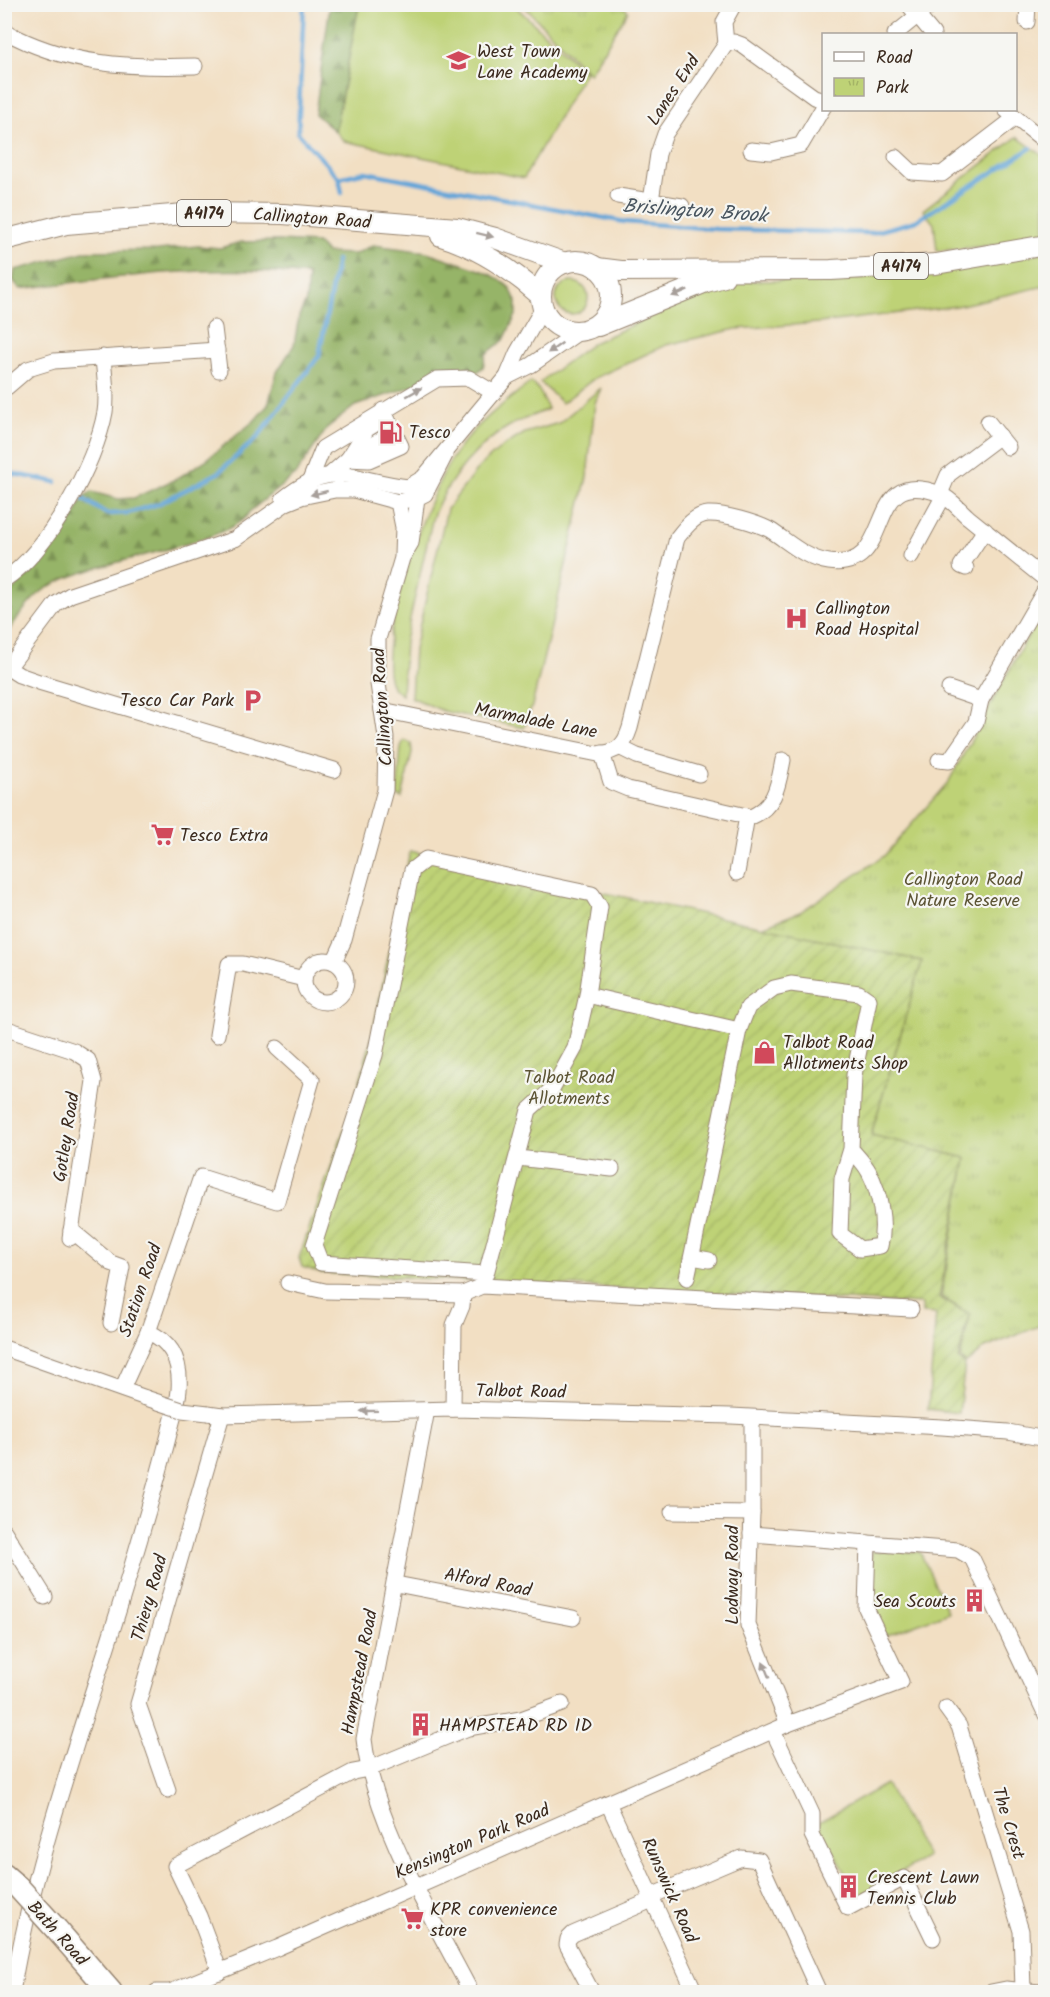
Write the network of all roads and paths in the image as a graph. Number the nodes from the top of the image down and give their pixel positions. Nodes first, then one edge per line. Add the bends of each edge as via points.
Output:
1 (734, 4) edge
2 (932, 4) edge
3 (1028, 4) edge
4 (913, 10) edge
5 (1027, 22) dead end
6 (4, 31) edge
7 (896, 33) edge
8 (932, 33) edge
9 (726, 44) junction
10 (195, 66) dead end
11 (822, 100) edge
12 (822, 109) edge
13 (1010, 114) edge
14 (1046, 142) edge
15 (751, 150) dead end
16 (896, 157) dead end
17 (618, 196) dead end
18 (651, 201) junction
19 (682, 206) dead end
20 (406, 225) junction
21 (4, 240) edge
22 (1046, 245) edge
23 (565, 263) junction
24 (597, 268) junction
25 (756, 270) junction
26 (542, 302) junction
27 (214, 328) dead end
28 (586, 330) junction
29 (217, 350) junction
30 (102, 357) junction
31 (219, 370) dead end
32 (507, 377) junction
33 (7, 387) dead end
34 (494, 393) junction
35 (988, 422) dead end
36 (390, 424) junction
37 (445, 454) junction
38 (348, 459) junction
39 (332, 473) junction
40 (311, 478) junction
41 (389, 484) junction
42 (354, 490) junction
43 (942, 495) junction
44 (417, 498) junction
45 (398, 502) junction
46 (276, 510) junction
47 (985, 530) junction
48 (911, 556) dead end
49 (402, 558) junction
50 (966, 568) dead end
51 (4, 580) edge
52 (1046, 580) edge
53 (1046, 588) edge
54 (949, 689) dead end
55 (981, 700) junction
56 (382, 710) junction
57 (621, 748) junction
58 (602, 753) junction
59 (783, 760) dead end
60 (939, 760) dead end
61 (334, 770) dead end
62 (699, 774) dead end
63 (747, 816) junction
64 (737, 873) dead end
65 (334, 962) junction
66 (304, 979) junction
67 (587, 995) junction
68 (4, 1028) edge
69 (739, 1030) junction
70 (217, 1035) dead end
71 (277, 1048) dead end
72 (851, 1149) junction
73 (518, 1158) junction
74 (612, 1167) dead end
75 (692, 1257) junction
76 (709, 1260) dead end
77 (687, 1278) dead end
78 (482, 1280) junction
79 (288, 1283) dead end
80 (464, 1294) junction
81 (911, 1309) dead end
82 (111, 1323) dead end
83 (148, 1332) junction
84 (4, 1348) edge
85 (122, 1389) junction
86 (453, 1409) junction
87 (428, 1410) junction
88 (215, 1414) junction
89 (752, 1418) junction
90 (1046, 1439) edge
91 (672, 1512) dead end
92 (752, 1513) junction
93 (4, 1531) edge
94 (751, 1538) junction
95 (868, 1543) junction
96 (10, 1548) edge
97 (396, 1584) junction
98 (45, 1598) dead end
99 (573, 1618) dead end
100 (561, 1704) dead end
101 (946, 1708) dead end
102 (1046, 1715) edge
103 (788, 1724) junction
104 (773, 1731) junction
105 (369, 1769) junction
106 (168, 1790) dead end
107 (608, 1803) junction
108 (416, 1886) junction
109 (11, 1890) edge
110 (651, 1898) junction
111 (56, 1938) junction
112 (933, 1938) dead end
113 (220, 1972) junction
114 (1023, 1989) junction
115 (12, 1992) edge
116 (96, 1992) edge
117 (111, 1992) edge
118 (156, 1992) edge
119 (170, 1992) edge
120 (471, 1992) edge
121 (592, 1992) edge
122 (695, 1992) edge
123 (819, 1992) edge
124 (991, 1992) edge
125 (1040, 1992) edge

1 - 9 street via 724,22
2 - 4 street
3 - 5 street
4 - 7 street
4 - 8 street
6 - 10 street via 34,47 86,62
9 - 11 street via 742,45 814,98
9 - 18 street, Lanes End via 665,134
12 - 15 street via 801,145 771,152
13 - 14 street
13 - 16 street via 942,174 912,172
17 - 18 street
18 - 19 street
20 - 21 main road, Callington Road / A4174 via 283,214 196,213 66,224
20 -> 23 main road, Callington Road / A4174 via 457,228
20 - 26 main road, Callington Road / A4174 via 478,251 507,267
22 - 25 main road, A4174 via 936,264
23 - 24 main road, A4174 via 586,262
23 - 26 main road via 549,274
24 - 25 main road, A4174 via 621,272
24 - 28 main road via 610,285 611,301 608,313
25 -> 28 main road, A4174 via 706,282
26 - 28 main road, A4174 via 551,321 561,328
26 - 32 street
27 - 29 street
28 -> 32 street
29 - 30 street
29 - 31 street
30 - 33 street via 37,366
30 - 51 street via 106,410 96,447 65,509 28,561
32 - 34 street
36 -> 34 street via 437,379 469,378
34 - 37 street
35 - 43 street via 1004,442 948,475
36 - 38 street via 370,435
36 - 38 street via 401,446 369,460
36 - 40 street via 323,448
37 - 41 street via 423,478 408,487
37 - 44 street via 425,494
38 - 39 street
39 - 40 street
39 - 41 street
39 - 42 street
40 - 46 street via 279,501
41 - 44 street via 414,493
42 - 45 street
42 -> 46 street via 301,497
43 - 47 street
43 - 48 street
43 - 57 street, Marmalade Lane via 915,489 893,495 864,553 841,563 815,558 749,522 708,514 685,526 677,538 632,722
44 - 45 street
44 - 49 street via 411,543
45 - 49 street via 403,527
46 - 61 street via 252,530 213,549 70,595 56,604 8,668 39,682
47 - 50 street via 961,566
47 - 52 street
49 - 56 street, Callington Road via 378,639
53 - 55 street
54 - 55 street
55 - 60 street via 976,722 955,754 949,761
56 - 58 street, Marmalade Lane
56 - 65 street, Callington Road via 387,766 383,798 345,940
57 - 58 street, Marmalade Lane via 611,754
57 - 62 street
58 - 63 street via 611,782
59 - 63 street via 776,796 762,813
63 - 64 street
65 - 66 street via 327,959 313,963
65 - 66 street via 344,970 347,984 335,1000 324,1003 313,999
66 - 70 street via 229,964
67 - 69 street
67 - 73 street via 575,1048 553,1088 529,1110
67 - 78 street via 600,907 592,894 426,859 412,870 375,1055 314,1245 321,1263
68 - 82 street, Gotley Road via 74,1051 88,1060 94,1081 71,1234 122,1267
69 - 72 street via 748,1007 774,988 791,984 859,993 869,1000 854,1075
69 - 75 street
71 - 83 street, Station Road via 312,1080 277,1201 201,1177
72 - 72 street via 842,1179 840,1234 860,1249 879,1246 884,1231 882,1215 869,1172
73 - 74 street
73 - 78 street
75 - 76 street
75 - 77 street
78 - 80 street
78 - 81 street
79 - 80 street via 325,1291
80 - 86 street via 454,1325
83 - 85 street, Station Road
83 - 115 street via 160,1336 171,1347 179,1390 160,1472 104,1663 37,1873
84 - 85 street, Talbot Road
85 - 88 street, Talbot Road, bridge via 182,1410
86 - 87 street, Talbot Road
86 - 89 street, Talbot Road
87 -> 88 street, Talbot Road
87 - 97 street, Hampstead Road
88 - 106 street, Thiery Road via 138,1704
89 - 90 street, Talbot Road via 953,1428
89 - 92 street, Lodway Road
91 - 92 street
92 - 94 street, Lodway Road
93 - 96 street
94 - 95 street
103 -> 94 street, Lodway Road via 748,1625
95 - 102 street via 958,1550 972,1558
95 - 103 street, Kensington Park Road via 866,1608 901,1682
96 - 98 street
97 - 99 street, Alford Road
97 - 105 street, Hampstead Road via 364,1739
100 - 105 street via 521,1719 468,1728
101 - 114 street, The Crest via 959,1726 1021,1931
103 - 104 street, Kensington Park Road
104 - 107 street, Kensington Park Road
104 - 112 street via 812,1814 812,1835 848,1908 904,1878
105 - 108 street, Hampstead Road via 372,1785
105 - 113 street via 352,1772 175,1866
107 - 108 street, Kensington Park Road
107 - 110 street, Runswick Road
108 - 113 street, Kensington Park Road
108 - 120 street, Hampstead Road
109 - 111 highway, Bath Road
110 - 121 street via 568,1939 567,1945
110 - 122 street, Runswick Road
110 - 123 street via 741,1858 759,1860
111 - 116 highway, Bath Road
111 - 117 highway, Bath Road
113 - 119 street, Kensington Park Road
114 - 124 street
114 - 125 street
118 - 119 street, Kensington Park Road

